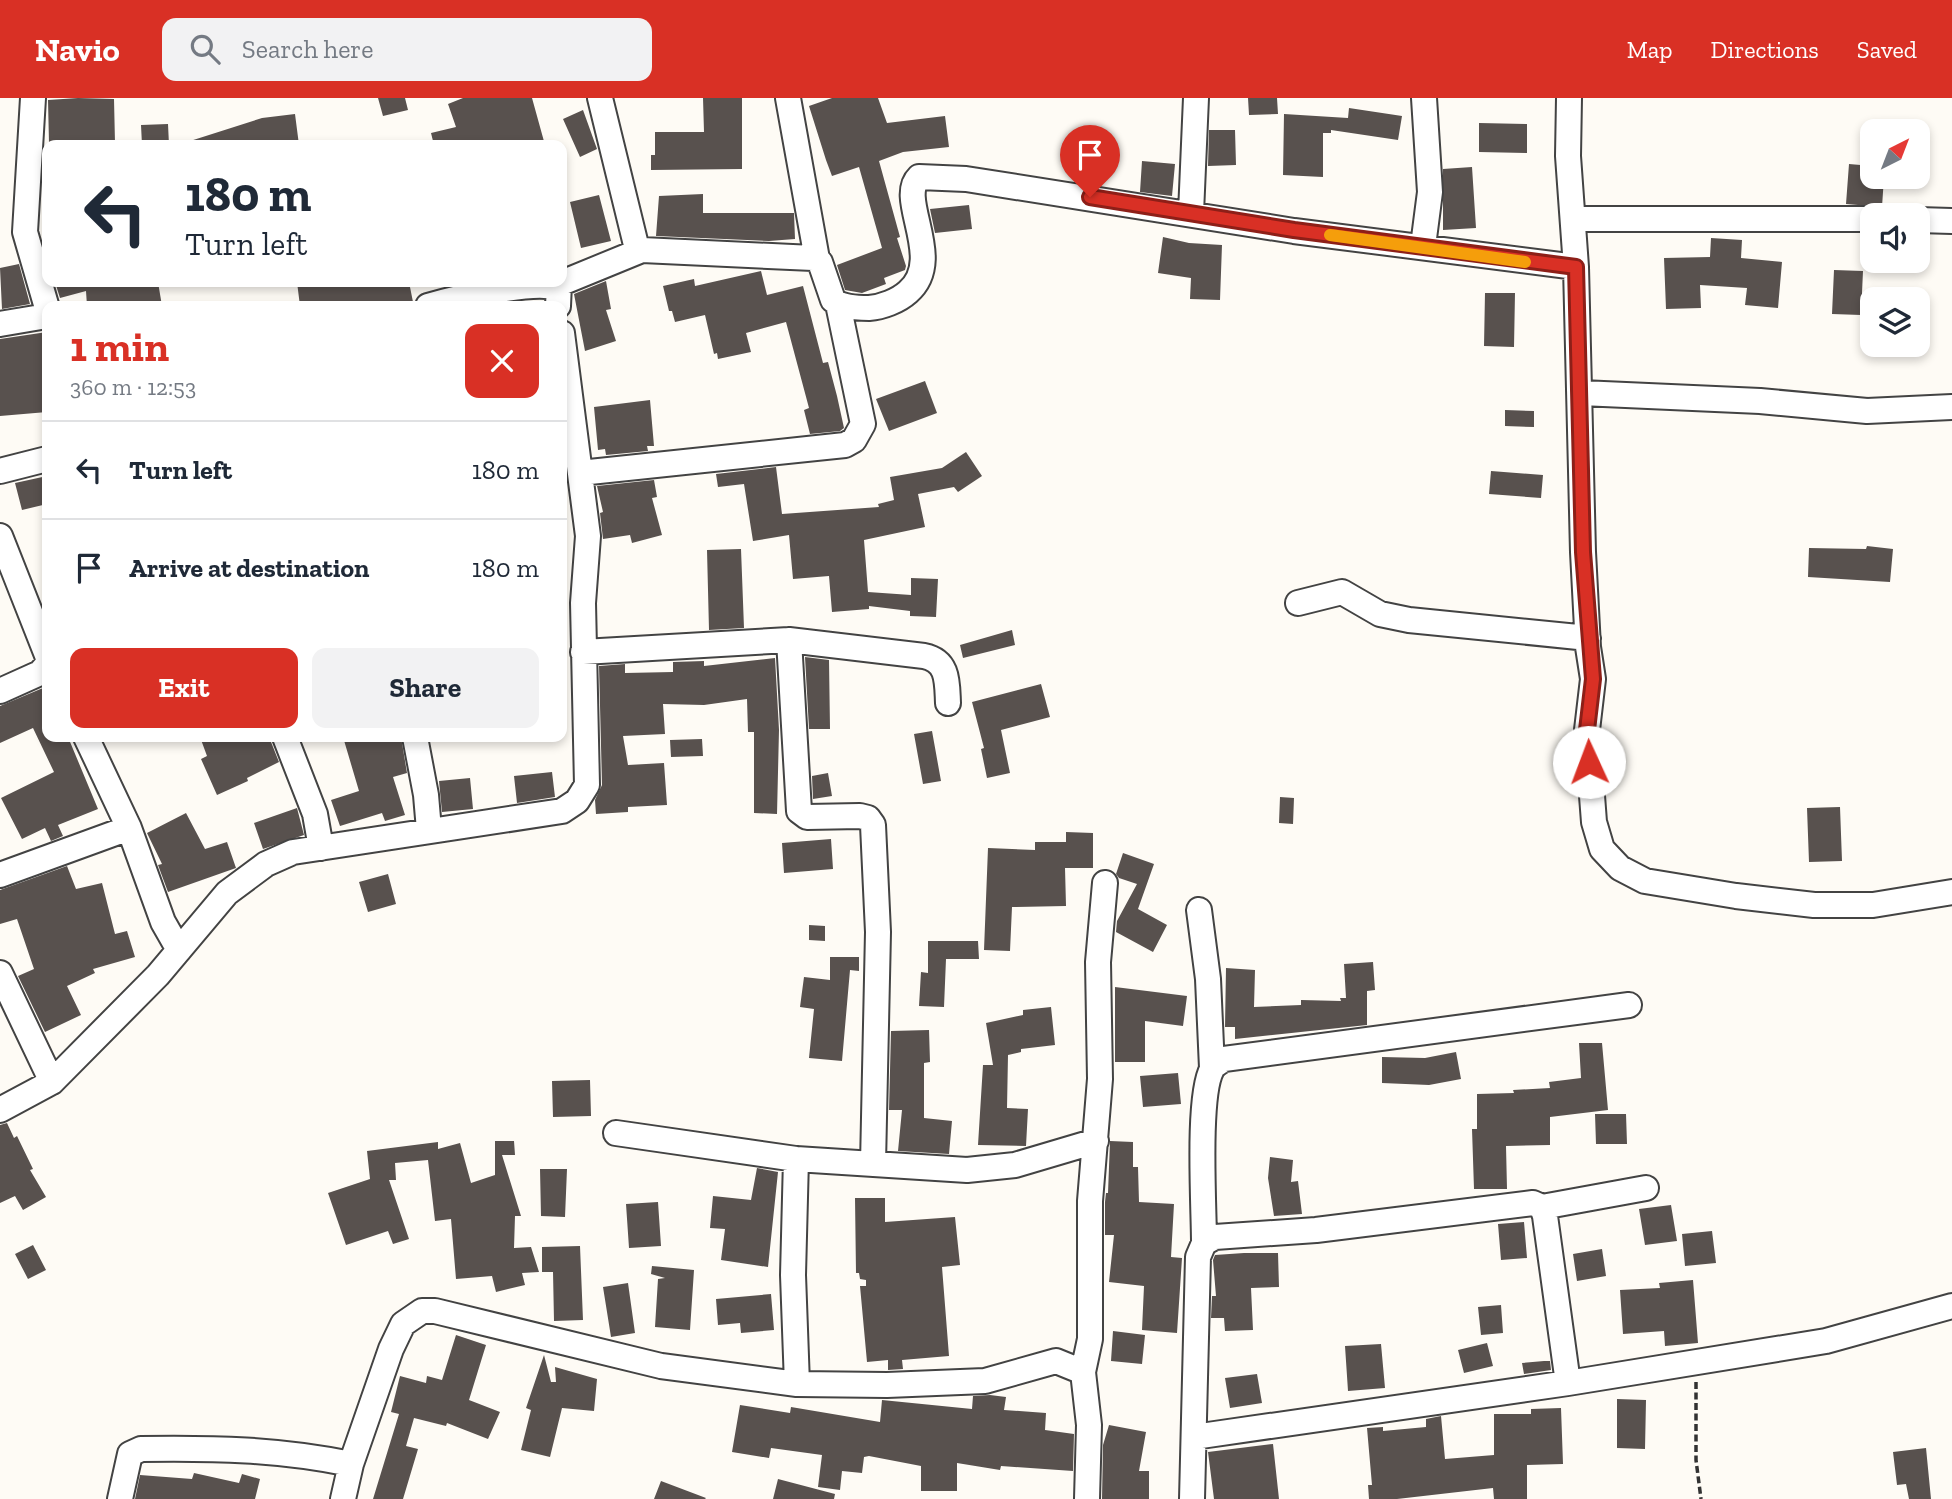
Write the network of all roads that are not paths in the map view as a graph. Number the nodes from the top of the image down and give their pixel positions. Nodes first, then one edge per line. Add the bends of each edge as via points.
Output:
1 (33, 98) edge
2 (600, 98) edge
3 (788, 98) edge
4 (1196, 98) edge
5 (1424, 98) edge
6 (1569, 98) edge
7 (1191, 213) junction
8 (1574, 219) junction
9 (1860, 219) edge
10 (1930, 220) edge
11 (1952, 221) edge
12 (1423, 246) junction
13 (642, 250) junction
14 (817, 259) junction
15 (1576, 267) junction
16 (567, 281) edge
17 (528, 287) edge
18 (45, 301) edge
19 (452, 301) edge
20 (838, 304) junction
21 (42, 317) edge
22 (0, 324) edge
23 (567, 372) edge
24 (1581, 393) junction
25 (1952, 407) edge
26 (42, 460) edge
27 (0, 471) edge
28 (580, 473) junction
29 (0, 536) edge
30 (1298, 603) dead end
31 (1588, 638) junction
32 (789, 640) junction
33 (42, 641) edge
34 (583, 652) junction
35 (42, 671) edge
36 (0, 691) edge
37 (948, 704) dead end
38 (88, 742) edge
39 (287, 742) edge
40 (416, 742) edge
41 (129, 828) junction
42 (429, 830) junction
43 (321, 848) junction
44 (0, 875) edge
45 (1105, 883) dead end
46 (1952, 892) edge
47 (1199, 910) dead end
48 (179, 950) junction
49 (0, 973) edge
50 (1629, 1005) dead end
51 (1212, 1068) junction
52 (52, 1082) junction
53 (0, 1110) edge
54 (615, 1133) dead end
55 (1096, 1140) junction
56 (796, 1159) junction
57 (873, 1164) junction
58 (1646, 1188) dead end
59 (1542, 1207) junction
60 (1204, 1243) junction
61 (1952, 1307) edge
62 (1083, 1372) junction
63 (1568, 1383) junction
64 (797, 1384) junction
65 (1194, 1437) junction
66 (351, 1464) junction
67 (120, 1499) edge
68 (343, 1499) edge
69 (1087, 1499) edge
70 (1192, 1499) edge

1 - 18 street via 25,232
2 - 13 street via 636,245
3 - 14 street
4 - 7 street
5 - 12 street via 1430,192
6 - 8 street
7 - 12 street
7 - 20 street via 967,179 919,177 914,189 925,266 920,279 902,298 885,305
8 - 9 street
8 - 15 street
10 - 11 street
12 - 15 street
13 - 14 street
13 - 16 street
14 - 20 street
15 - 24 street
17 - 19 street
20 - 28 street via 863,424 854,440 845,445
21 - 22 street
23 - 28 street
24 - 25 street via 1867,411
24 - 31 street
26 - 27 street
28 - 34 street via 588,536
29 - 33 street
30 - 31 street via 1342,592 1380,614 1409,620
31 - 46 street via 1593,679 1587,730 1594,822 1602,849 1620,868 1645,881 1679,888 1814,905 1873,905
32 - 34 street
32 - 37 street via 931,657 946,672
32 - 57 street via 799,811 807,817 860,816 873,825 878,932
34 - 42 street via 587,785 577,801 562,811
35 - 36 street
38 - 41 street
39 - 43 street via 315,814
40 - 42 street
41 - 44 street
41 - 48 street via 163,922
42 - 43 street
43 - 48 street via 293,852 247,876
45 - 55 street via 1098,962
47 - 51 street
48 - 52 street
49 - 52 street
50 - 51 street via 1240,1055
51 - 60 street via 1203,1124
52 - 53 street
54 - 56 street
55 - 57 street via 1003,1167 968,1170
55 - 62 street via 1090,1201 1090,1339
56 - 57 street
56 - 64 street via 793,1275
58 - 59 street
59 - 60 street via 1533,1203 1263,1236 1215,1237
59 - 63 street
60 - 65 street via 1198,1257
61 - 63 street via 1826,1341
62 - 64 street via 1056,1362 985,1381
62 - 69 street via 1089,1426
63 - 65 street
64 - 66 street via 661,1366 422,1311 403,1324 391,1349
65 - 70 street
66 - 67 street via 249,1449 141,1449 130,1454 125,1465
66 - 68 street

